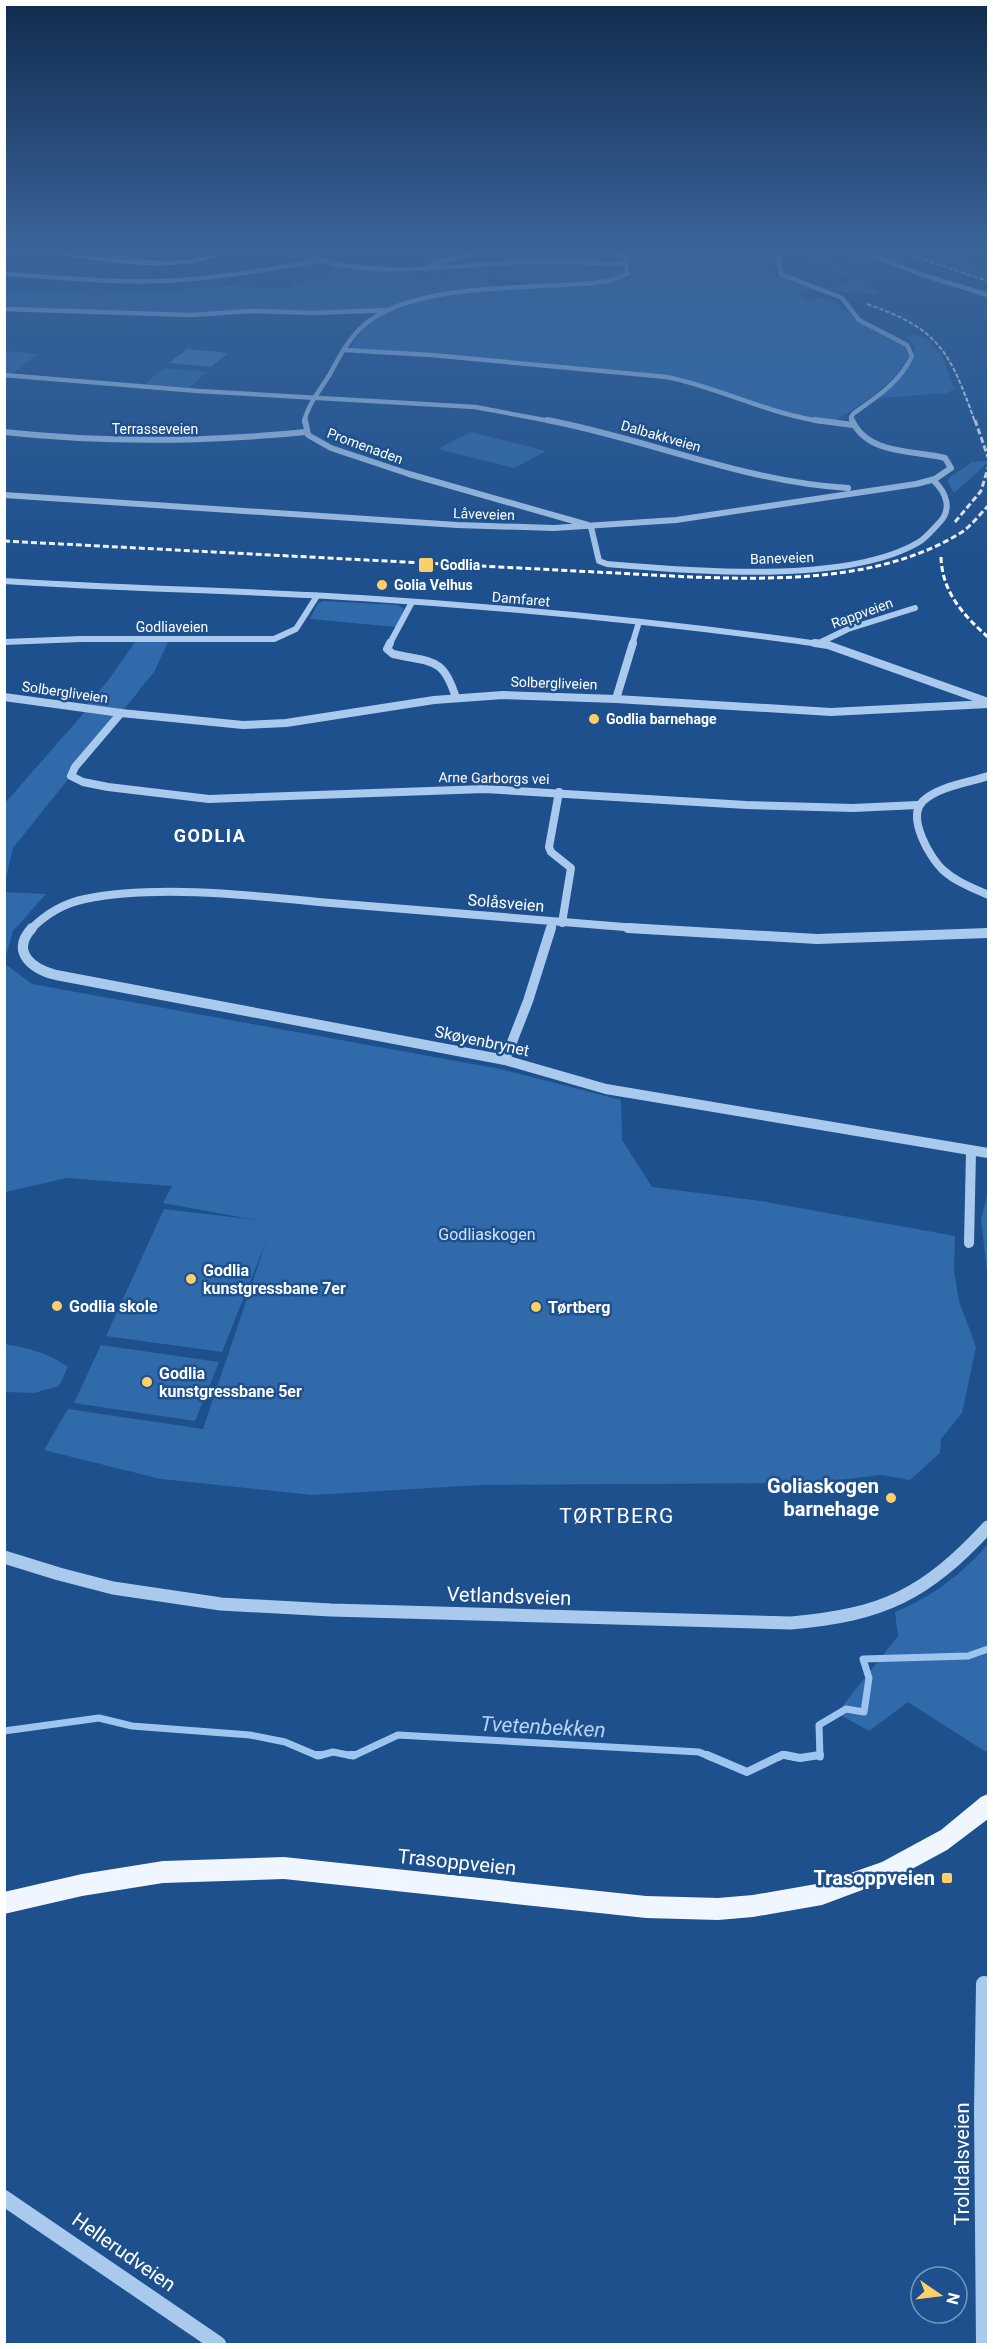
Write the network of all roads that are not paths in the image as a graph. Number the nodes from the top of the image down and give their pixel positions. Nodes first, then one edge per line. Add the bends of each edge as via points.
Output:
1 (341, 357) edge
2 (448, 357) edge
3 (912, 357) edge
4 (4, 375) edge
5 (316, 397) junction
6 (853, 425) junction
7 (4, 432) edge
8 (306, 432) junction
9 (933, 480) junction
10 (879, 488) junction
11 (4, 495) edge
12 (591, 527) junction
13 (4, 581) edge
14 (317, 596) junction
15 (412, 602) junction
16 (915, 608) dead end
17 (639, 622) junction
18 (4, 642) edge
19 (819, 643) junction
20 (4, 697) edge
21 (456, 698) junction
22 (616, 699) junction
23 (988, 703) edge
24 (121, 713) junction
25 (71, 776) joint
26 (987, 779) edge
27 (559, 792) junction
28 (918, 805) junction
29 (988, 896) edge
30 (558, 922) junction
31 (29, 926) joint
32 (988, 933) edge
33 (505, 1060) junction
34 (971, 1152) junction
35 (988, 1153) edge
36 (969, 1243) dead end
37 (988, 1527) edge
38 (4, 1557) edge
39 (988, 1804) edge
40 (4, 1902) edge
41 (986, 1985) edge
42 (4, 2198) edge
43 (218, 2344) edge
44 (984, 2344) edge

1 - 5 street, Promenaden
2 - 6 street via 668,377 780,413
3 - 6 street via 881,394 854,413
4 - 5 street, Dalbakkveien
5 - 8 street, Promenaden via 305,416
5 - 10 street, Dalbakkveien via 508,412 588,428 770,479 811,486
6 - 9 street via 871,443 927,453 950,462 951,468
7 - 8 street, Terrasseveien via 142,442
8 - 12 street, Promenaden via 331,448 409,474 582,521
9 - 10 street, Låveveien
9 - 12 street, Baneveien via 943,488 948,504 932,532 879,558 816,569 763,572 607,564 600,561
10 - 12 street, Låveveien via 698,518
11 - 12 street, Låveveien via 457,525
13 - 14 street, Damfaret via 120,590 202,589
14 - 15 street, Damfaret
14 - 18 street, Godliaveien via 297,631 274,639 91,638
15 - 17 street, Damfaret
15 - 21 street via 387,649 393,654 439,665 449,676
16 - 19 street, Rappveien via 848,629
17 - 19 street, Damfaret
17 - 22 street
19 - 23 street, Damfaret
20 - 24 street, Solbergliveien
21 - 22 street, Solbergliveien via 503,695
21 - 24 street, Solbergliveien via 261,725
22 - 23 street, Solbergliveien via 758,710 831,711
24 - 25 street, Solbergliveien
25 - 27 street, Arne Garborgs vei via 102,786 209,799 457,790
26 - 28 street via 933,795
27 - 28 street, Arne Garborgs vei via 746,805
27 - 30 street via 549,847 571,868
28 - 29 street via 917,824 937,864 952,877
30 - 31 street, Solåsveien via 208,893 78,899 52,908
30 - 32 street, Solåsveien via 788,938
30 - 33 street
31 - 33 street, Skøyenbrynet via 20,947 24,957 43,971
33 - 34 street, Skøyenbrynet via 613,1090
34 - 35 street, Skøyenbrynet
34 - 36 street
37 - 38 street, Vetlandsveien via 952,1564 912,1594 864,1614 791,1623 238,1607 98,1586
39 - 40 main road, Trasoppveien via 934,1846 879,1875 814,1897 741,1909 680,1910 273,1868 164,1872
41 - 44 street, Trolldalsveien via 982,2112
42 - 43 street, Hellerudveien

